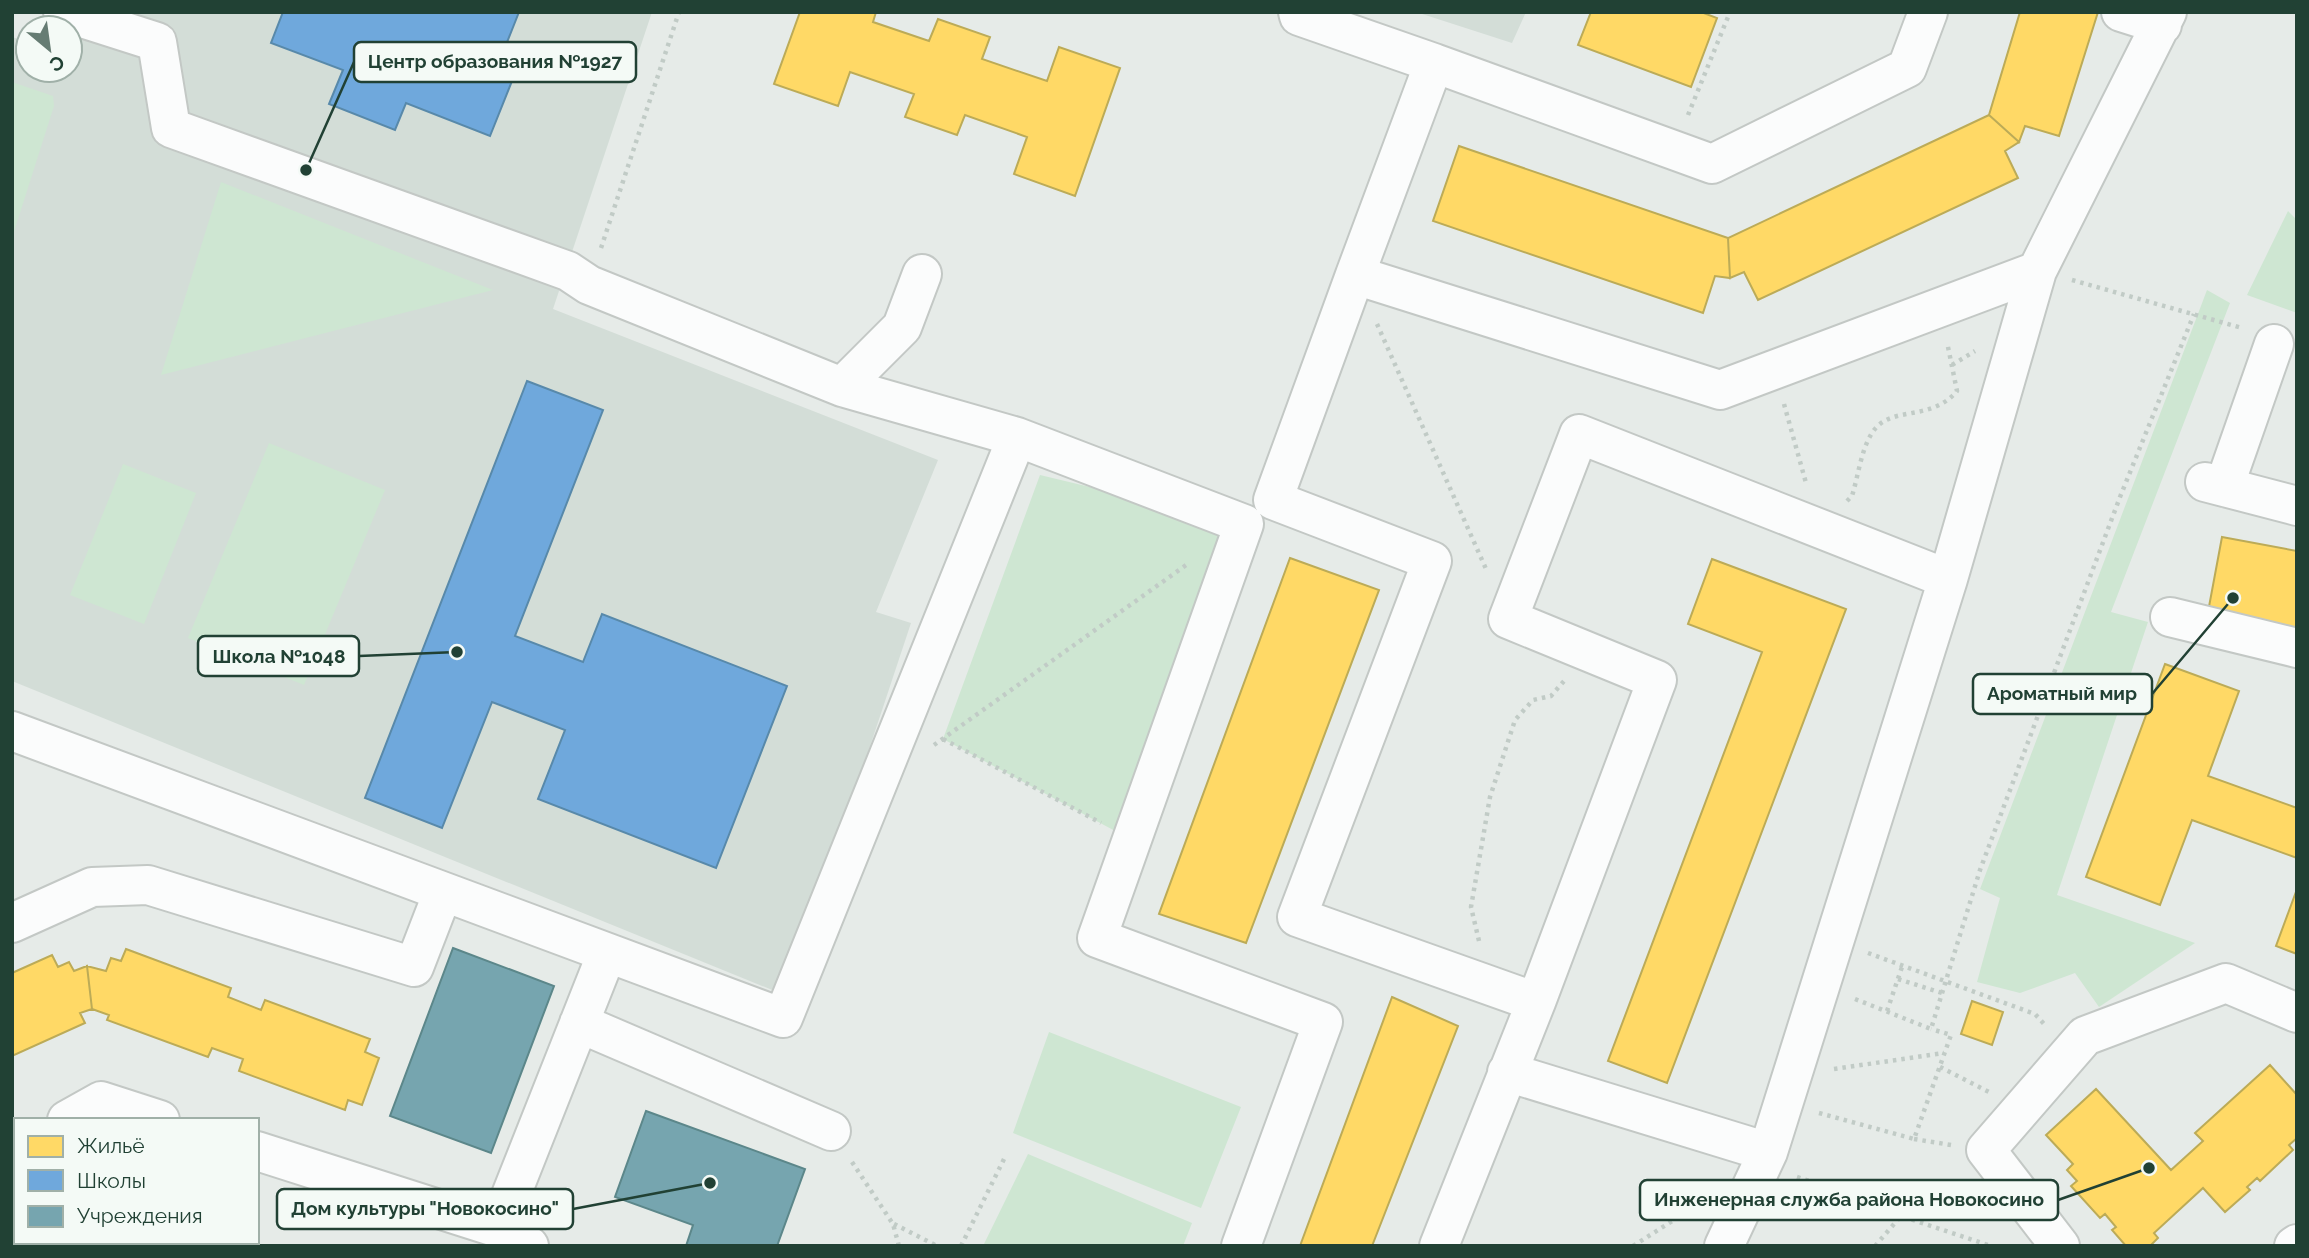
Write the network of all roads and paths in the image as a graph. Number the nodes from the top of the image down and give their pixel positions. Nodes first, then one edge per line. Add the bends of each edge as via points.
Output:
1 (63, 12) edge
2 (679, 12) edge
3 (1298, 12) edge
4 (1730, 12) edge
5 (1928, 12) edge
6 (2121, 12) edge
7 (2164, 19) edge
8 (1434, 63) junction
9 (1674, 150) junction
10 (2037, 271) junction
11 (922, 274) dead end
12 (1355, 275) junction
13 (589, 285) junction
14 (1940, 307) junction
15 (2194, 314) junction
16 (2260, 336) joint
17 (1774, 370) junction
18 (842, 387) junction
19 (1017, 437) junction
20 (2296, 502) edge
21 (1244, 524) junction
22 (1819, 528) junction
23 (1948, 579) junction
24 (2170, 617) dead end
25 (1508, 619) junction
26 (2297, 648) edge
27 (1590, 652) junction
28 (12, 732) edge
29 (943, 738) junction
30 (932, 747) dead end
31 (1132, 840) junction
32 (443, 892) junction
33 (12, 923) edge
34 (1834, 942) junction
35 (607, 953) junction
36 (1903, 964) junction
37 (1898, 979) junction
38 (1946, 980) junction
39 (1488, 985) junction
40 (1820, 985) junction
41 (1942, 993) junction
42 (1536, 1002) junction
43 (1887, 1011) junction
44 (2297, 1013) edge
45 (579, 1023) junction
46 (1931, 1029) junction
47 (1944, 1053) junction
48 (2065, 1059) junction
49 (1940, 1067) junction
50 (1507, 1072) junction
51 (1788, 1089) junction
52 (2022, 1108) junction
53 (71, 1118) edge
54 (154, 1118) edge
55 (831, 1131) joint
56 (259, 1152) edge
57 (1006, 1155) dead end
58 (1765, 1159) junction
59 (1706, 1199) dead end
60 (1866, 1199) junction
61 (1782, 1211) dead end
62 (1901, 1216) junction
63 (893, 1224) junction
64 (513, 1237) edge
65 (899, 1246) edge
66 (937, 1246) edge
67 (961, 1246) edge
68 (1241, 1246) edge
69 (1439, 1246) edge
70 (1633, 1246) edge
71 (1724, 1246) edge
72 (1875, 1246) edge
73 (1991, 1246) edge
74 (2060, 1246) edge

1 - 13 lane via 158,42 171,128 568,271
2 - 13 path
3 - 8 lane
4 - 9 path
5 - 9 lane via 1907,68 1712,164
6 - 7 lane
7 - 10 lane
8 - 9 lane
8 - 12 lane
10 - 14 lane
10 - 15 path
10 - 23 lane
11 - 18 lane via 902,327
12 - 17 lane via 1720,390
12 - 25 path
12 - 39 lane via 1273,500 1432,561 1297,917
13 - 18 lane
14 - 17 lane
14 - 22 path via 1957,391 1946,405 1888,417 1871,433 1852,496
15 - 16 path
15 - 38 path via 1980,870
16 - 20 lane via 2214,485
17 - 22 path
18 - 19 lane
19 - 21 lane
19 - 35 lane via 783,1018
21 - 29 path
21 - 31 lane
22 - 23 lane
22 - 25 lane via 1579,434
23 - 34 lane
24 - 26 lane
25 - 27 lane
27 - 39 path via 1551,696 1533,700 1515,720 1490,797 1471,908
27 - 42 lane via 1657,680
28 - 32 lane
29 - 30 path
29 - 31 path
31 - 68 lane via 1097,938 1322,1022
32 - 33 lane via 414,967 148,885 92,887
32 - 35 lane
34 - 36 path
34 - 40 lane
35 - 45 lane
36 - 37 path
36 - 38 path
37 - 41 path
37 - 43 path
38 - 41 path
38 - 48 path via 2040,1016
39 - 42 lane
40 - 43 path
40 - 51 lane
41 - 46 path
42 - 50 lane
43 - 46 path
44 - 48 lane via 2226,983 2085,1036
45 - 55 lane
45 - 64 lane
46 - 47 path via 1951,1035
47 - 49 path
47 - 51 path
48 - 52 lane
49 - 51 path via 1914,1139
49 - 52 path
50 - 58 lane
50 - 69 lane
51 - 58 lane
52 - 74 lane via 1986,1150
53 - 54 lane via 101,1101
55 - 63 path
56 - 64 lane
57 - 67 path
58 - 60 path
58 - 71 lane
59 - 70 path
60 - 61 path via 1801,1194
60 - 62 path
62 - 72 path
62 - 73 path
63 - 65 path
63 - 66 path

